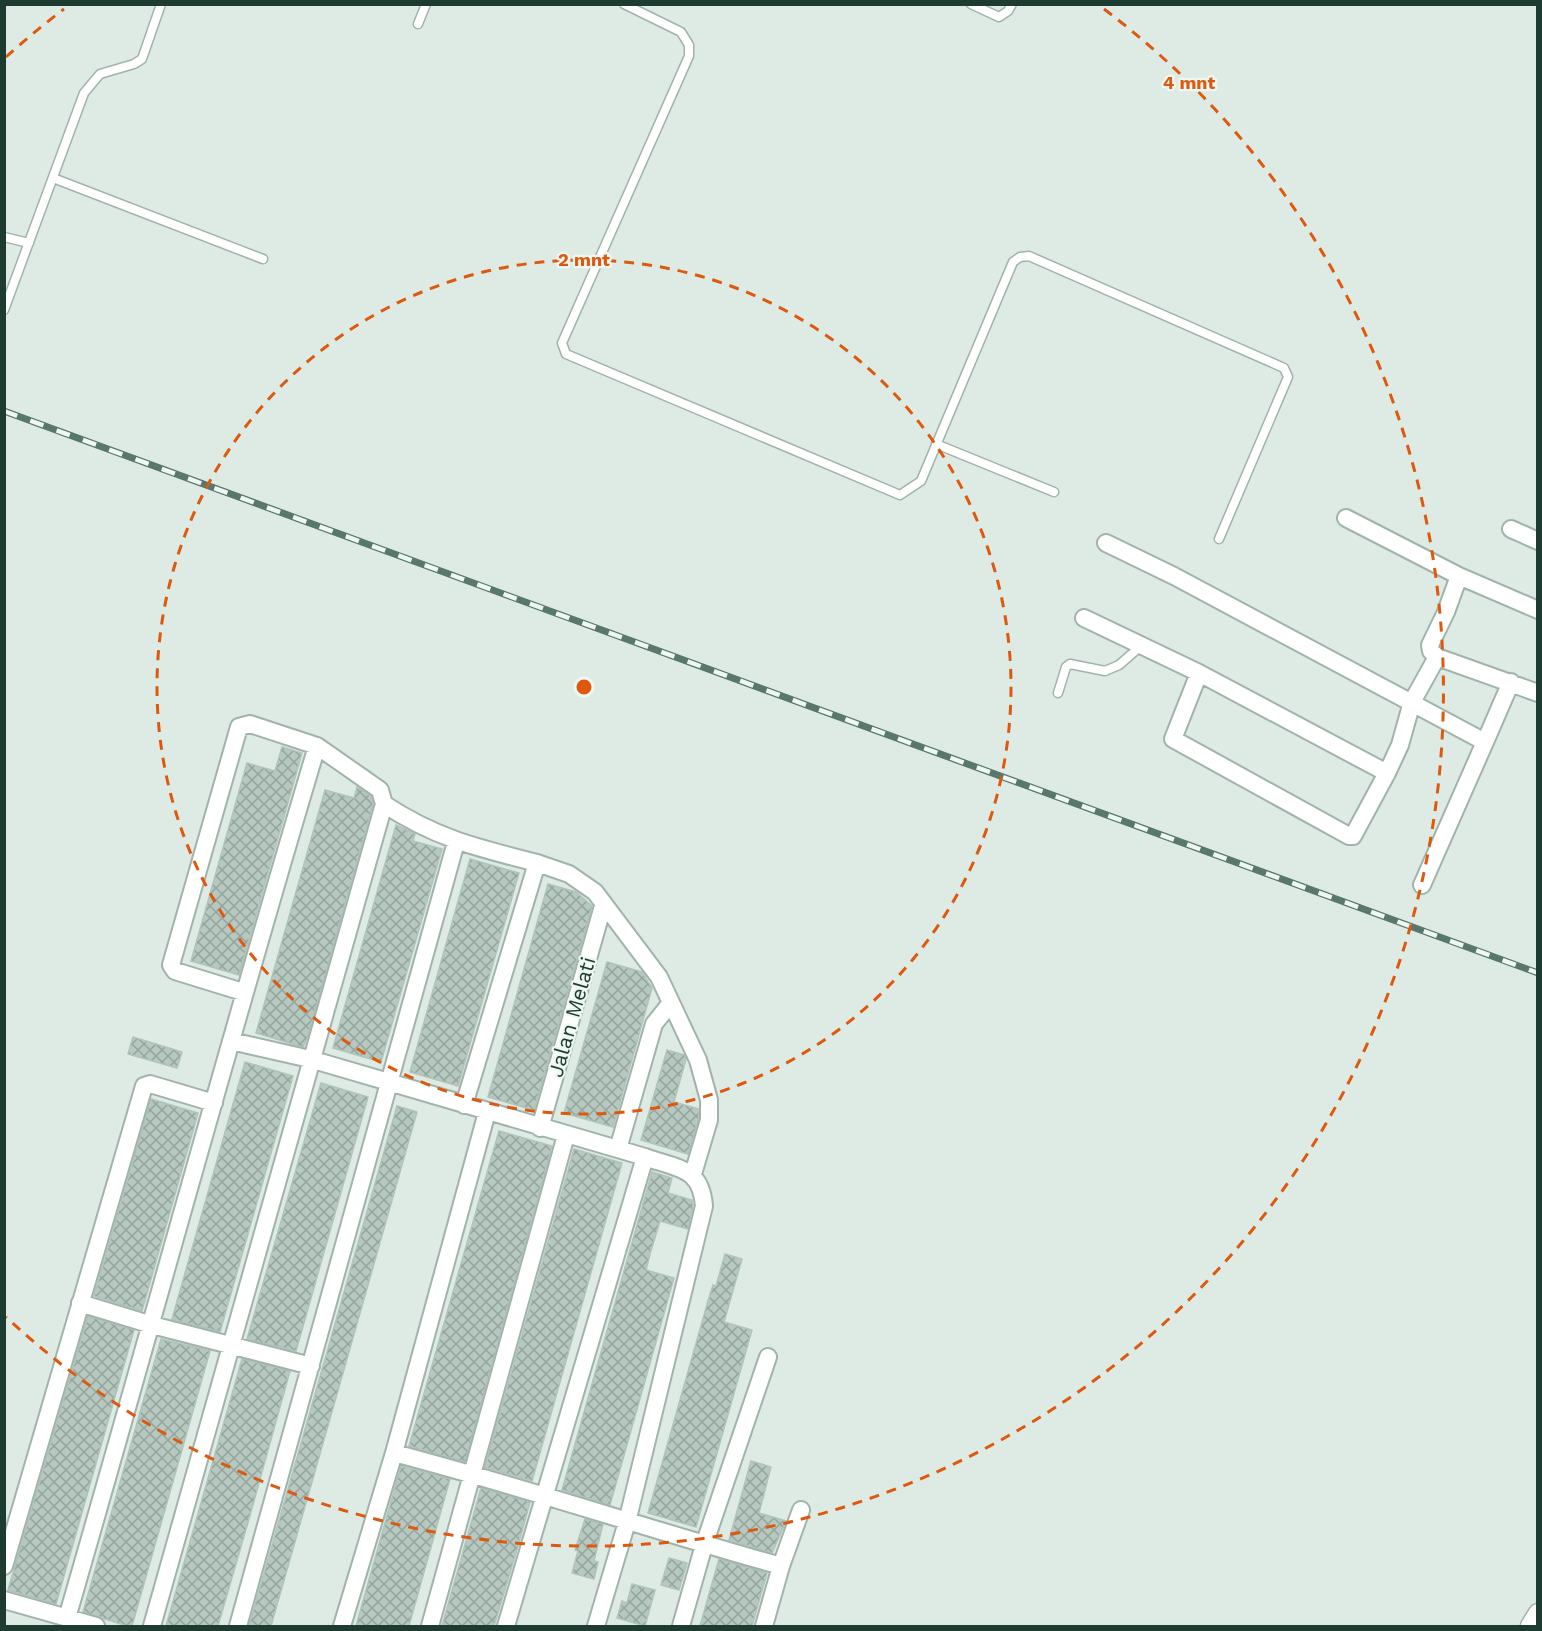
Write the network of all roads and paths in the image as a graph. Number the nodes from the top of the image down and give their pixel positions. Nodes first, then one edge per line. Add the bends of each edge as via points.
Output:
1 (161, 4) edge
2 (426, 4) edge
3 (624, 4) edge
4 (971, 4) edge
5 (1012, 4) edge
6 (418, 24) dead end
7 (53, 178) junction
8 (4, 237) edge
9 (29, 243) junction
10 (263, 259) dead end
11 (4, 310) edge
12 (936, 444) junction
13 (1054, 492) dead end
14 (1346, 518) dead end
15 (1511, 529) dead end
16 (1219, 539) dead end
17 (1538, 541) edge
18 (1106, 543) dead end
19 (1459, 576) junction
20 (1538, 610) edge
21 (1084, 618) dead end
22 (1142, 644) junction
23 (1437, 657) junction
24 (1198, 673) junction
25 (1512, 682) junction
26 (1058, 693) dead end
27 (1538, 693) edge
28 (1412, 702) junction
29 (1485, 742) junction
30 (317, 746) junction
31 (1387, 773) junction
32 (384, 804) junction
33 (456, 842) junction
34 (537, 863) junction
35 (1422, 885) dead end
36 (603, 906) junction
37 (243, 992) junction
38 (670, 1004) junction
39 (231, 1041) junction
40 (310, 1059) junction
41 (388, 1083) junction
42 (214, 1103) junction
43 (464, 1105) junction
44 (487, 1112) junction
45 (540, 1128) junction
46 (566, 1135) junction
47 (618, 1149) junction
48 (645, 1157) junction
49 (693, 1174) junction
50 (80, 1303) junction
51 (152, 1326) junction
52 (232, 1345) junction
53 (768, 1357) dead end
54 (311, 1366) junction
55 (394, 1453) junction
56 (471, 1473) junction
57 (546, 1498) junction
58 (801, 1510) dead end
59 (627, 1522) junction
60 (704, 1545) junction
61 (4, 1566) edge
62 (781, 1566) junction
63 (4, 1600) edge
64 (1538, 1613) edge
65 (67, 1618) junction
66 (96, 1626) edge
67 (152, 1626) edge
68 (238, 1626) edge
69 (342, 1626) edge
70 (430, 1626) edge
71 (506, 1626) edge
72 (596, 1626) edge
73 (681, 1626) edge
74 (764, 1626) edge
75 (1530, 1626) edge

1 - 7 lane via 142,58 100,74 89,84
2 - 6 lane
3 - 12 lane via 681,33 689,45 689,56 562,343 566,354 900,495 921,481
4 - 5 lane via 999,17
7 - 9 lane
7 - 10 lane
8 - 9 lane
9 - 11 lane
12 - 13 lane
12 - 16 lane via 1013,262 1020,256 1029,256 1284,368 1288,377
14 - 19 street
15 - 17 street
18 - 28 street
19 - 20 street
19 - 23 street via 1430,645
21 - 22 street
22 - 24 street
22 - 26 lane via 1119,665 1105,671 1070,664
23 - 25 street
23 - 28 street
24 - 31 street
24 - 31 street via 1173,739 1349,836 1356,833
25 - 27 street
25 - 29 street
28 - 29 street
28 - 31 street
29 - 35 street
30 - 32 street via 380,790
30 - 37 street
30 - 37 street via 250,724 239,727 171,965 175,971
32 - 33 street via 407,820
32 - 40 street
33 - 34 street
33 - 41 street
34 - 36 street via 569,874 595,892
34 - 43 street
36 - 38 street via 659,977
36 - 45 street, Jalan Melati
37 - 39 street
38 - 47 street via 654,1024
38 - 49 street via 698,1060 709,1100 709,1120
39 - 40 street
39 - 42 street
40 - 41 street
40 - 52 street
41 - 43 street
41 - 54 street
42 - 50 street via 150,1084 144,1086
42 - 51 street
43 - 44 street
44 - 45 street
44 - 55 street
45 - 46 street
46 - 47 street
46 - 56 street
47 - 48 street
48 - 49 street
48 - 57 street
49 - 59 street via 702,1188 704,1206
50 - 51 street
50 - 61 street
51 - 52 street
51 - 65 street
52 - 54 street
52 - 67 street
53 - 60 street
54 - 68 street
55 - 56 street
55 - 69 street
56 - 57 street
56 - 70 street
57 - 59 street
57 - 71 street
58 - 62 street
59 - 60 street
59 - 72 street
60 - 62 street
60 - 73 street
62 - 74 street
63 - 65 street
64 - 75 street
65 - 66 street

